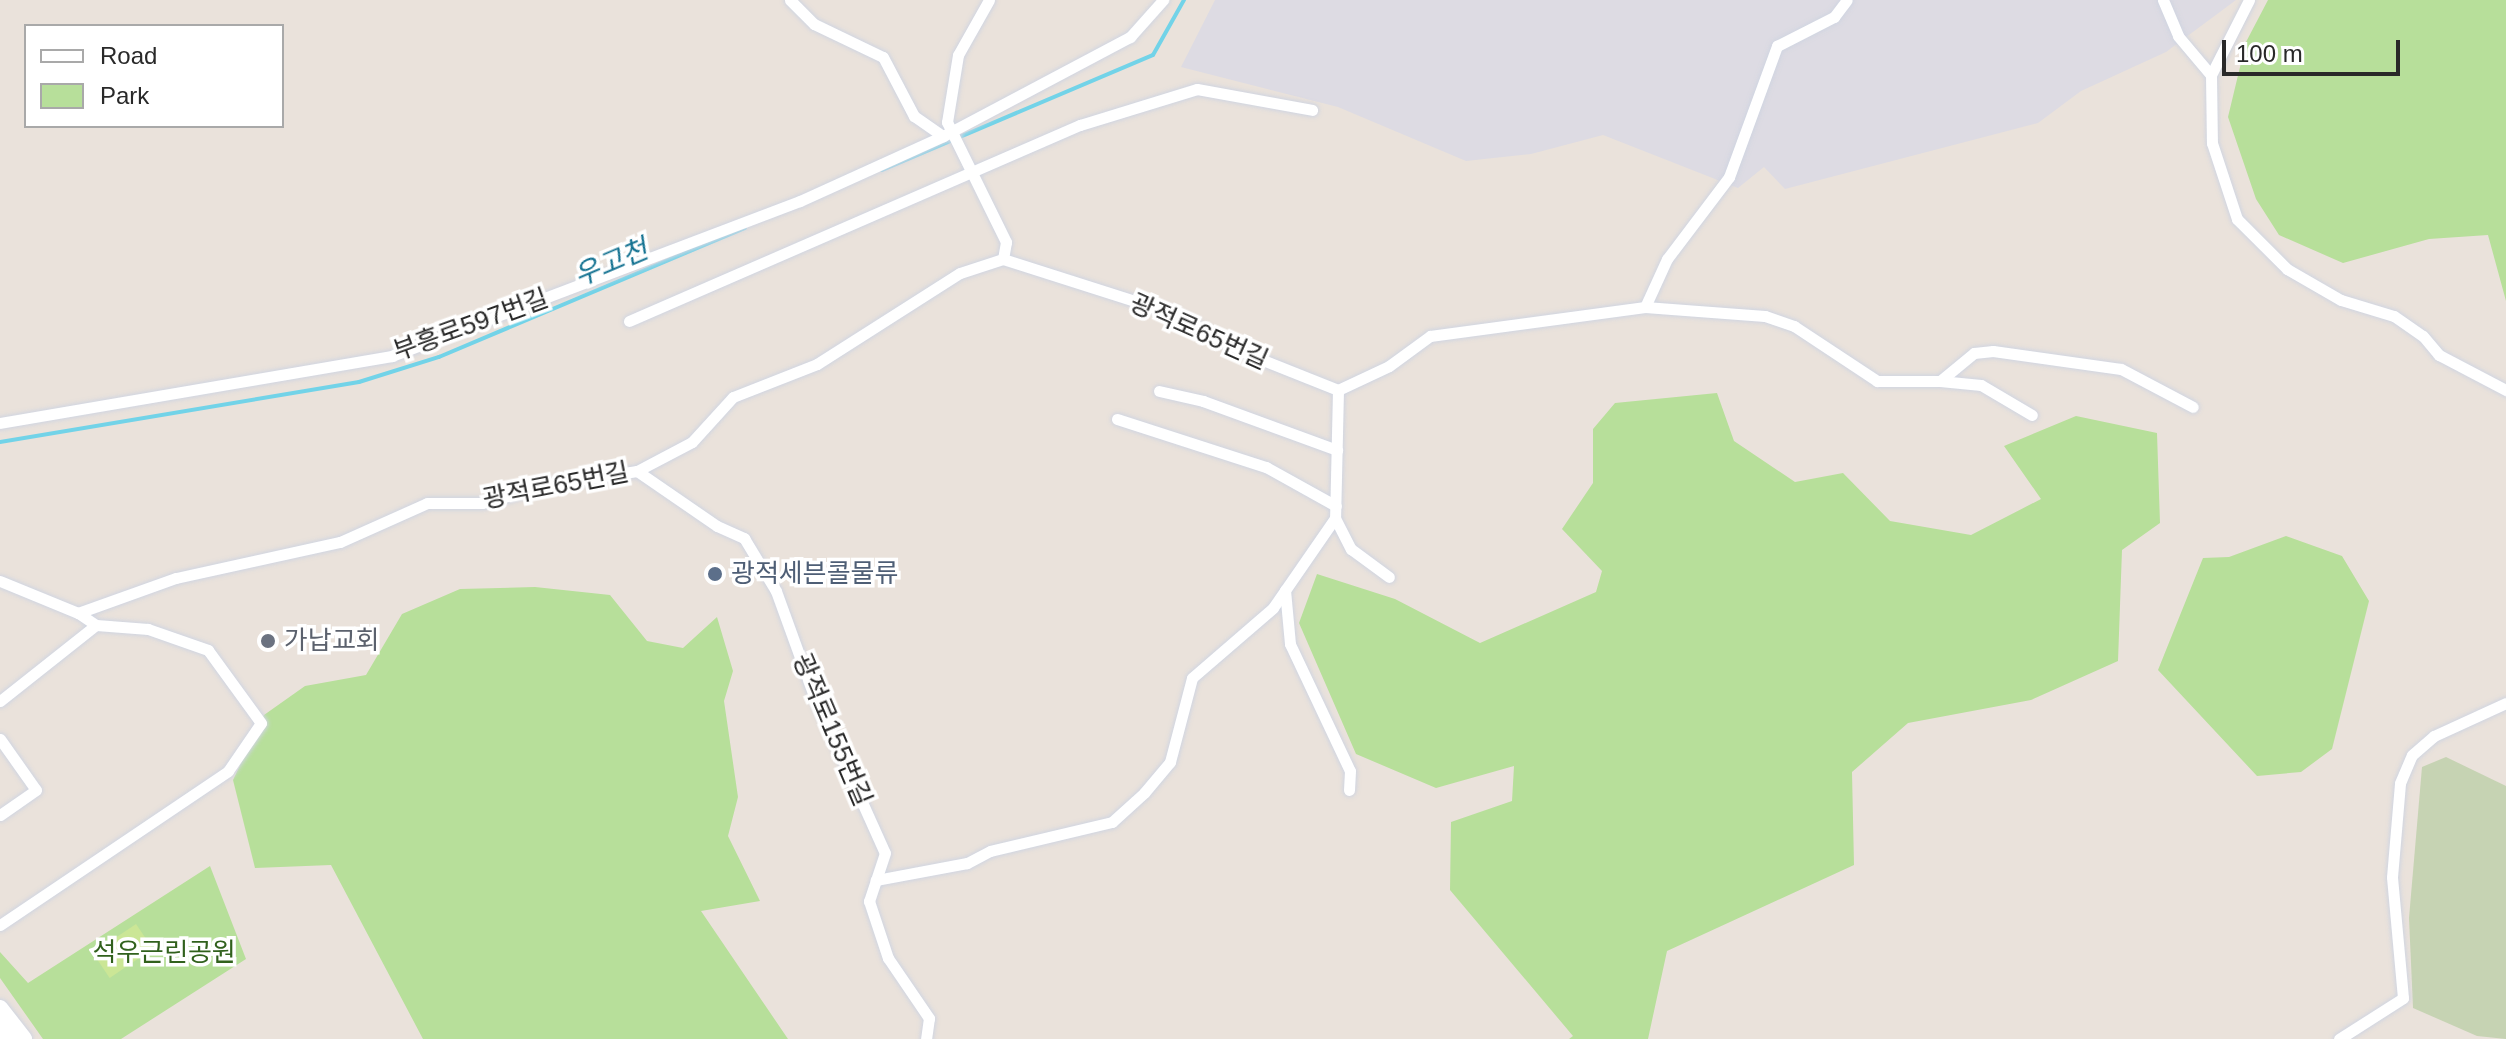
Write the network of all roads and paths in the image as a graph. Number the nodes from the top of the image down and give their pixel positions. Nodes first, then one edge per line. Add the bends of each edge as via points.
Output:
1 (790, 0) edge
2 (989, 0) edge
3 (1163, 0) edge
4 (1847, 0) edge
5 (2163, 0) edge
6 (2249, 0) edge
7 (2211, 75) junction
8 (1312, 110) dead end
9 (950, 135) junction
10 (973, 173) junction
11 (1003, 259) junction
12 (1645, 307) junction
13 (629, 321) dead end
14 (1940, 381) junction
15 (1338, 390) junction
16 (2506, 390) edge
17 (1159, 391) dead end
18 (2193, 407) dead end
19 (2032, 415) dead end
20 (1117, 419) dead end
21 (0, 423) edge
22 (1337, 450) junction
23 (637, 471) junction
24 (1336, 512) junction
25 (1389, 577) dead end
26 (0, 581) edge
27 (1285, 590) junction
28 (78, 613) junction
29 (96, 625) junction
30 (0, 701) edge
31 (2506, 703) edge
32 (0, 739) edge
33 (1349, 790) dead end
34 (0, 815) edge
35 (876, 880) junction
36 (0, 925) edge
37 (0, 1008) edge
38 (0, 1028) edge
39 (9, 1039) edge
40 (24, 1039) edge
41 (926, 1039) edge
42 (2339, 1039) edge

1 - 9 street via 814,24 883,57 914,116
2 - 9 street via 958,55 947,122
3 - 9 street, 부흥로597번길 via 1130,37
4 - 12 street via 1834,17 1777,46 1729,177 1667,259
5 - 7 street via 2178,36
6 - 7 street
7 - 16 street via 2212,143 2237,219 2287,269 2341,300 2394,316 2439,355
8 - 10 street via 1197,89 1080,125
9 - 10 street
9 - 21 street, 부흥로597번길 via 800,201 392,356
10 - 11 street via 1006,242
10 - 13 street via 785,249
11 - 15 street, 광적로65번길 via 1172,313 1250,355
11 - 23 street, 광적로65번길 via 960,273 817,364 733,397 692,442
12 - 14 street via 1765,316 1794,326 1877,381
12 - 15 street via 1430,336 1389,366
14 - 18 street via 1974,353 2022,354 2121,369
14 - 19 street via 1981,385
15 - 22 street
17 - 22 street via 1203,401
20 - 24 street via 1266,467
22 - 24 street
23 - 28 street, 광적로65번길 via 556,483 482,503 427,503 340,542 176,578
23 - 35 street, 광적로155번길 via 717,526 744,538 776,591 813,693 885,853
24 - 25 street via 1351,549
24 - 27 street
26 - 28 street
27 - 33 street via 1290,644 1350,771
27 - 35 street via 1273,608 1192,678 1170,762 1112,822 990,851 967,863
28 - 29 street
29 - 30 street
29 - 36 street via 148,629 208,650 261,723 228,771
31 - 42 street via 2434,736 2412,755 2400,783 2392,877 2403,998
32 - 34 street via 36,790
35 - 41 street, 광적로155번길 via 869,901 888,958 929,1018
37 - 40 main road
38 - 39 main road

